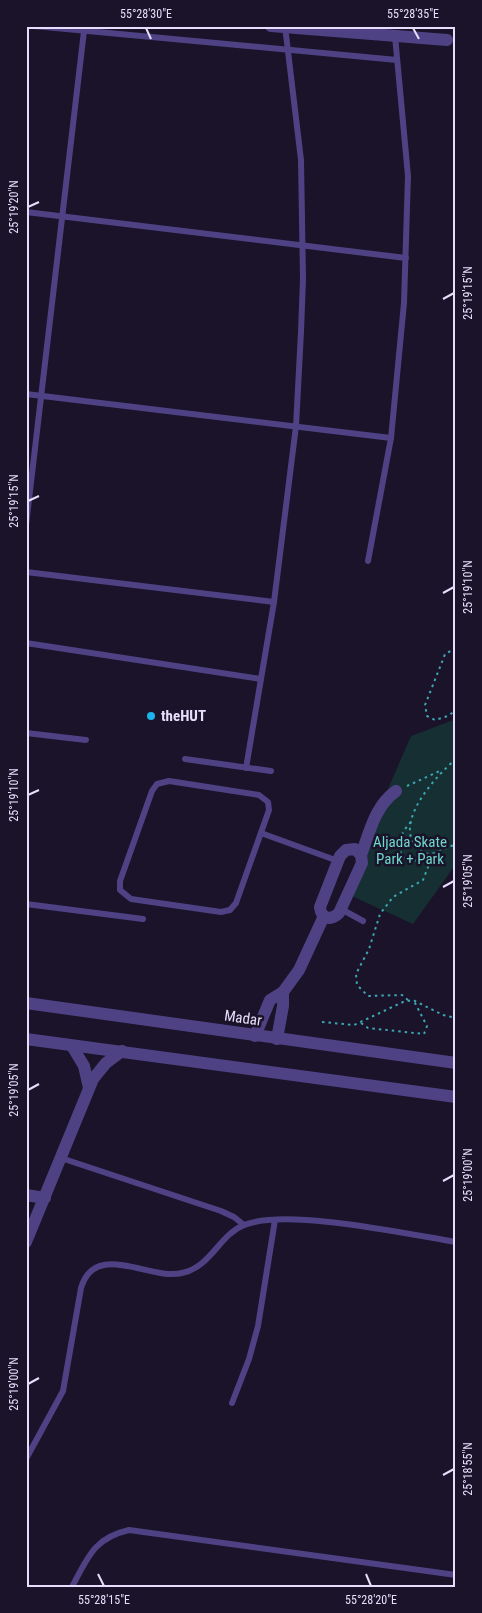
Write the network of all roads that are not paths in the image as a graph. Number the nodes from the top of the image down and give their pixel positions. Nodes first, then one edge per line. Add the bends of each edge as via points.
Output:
1 (34, 26) edge
2 (271, 26) edge
3 (285, 27) edge
4 (84, 31) junction
5 (395, 36) junction
6 (448, 40) dead end
7 (286, 51) junction
8 (397, 60) junction
9 (26, 212) edge
10 (62, 216) junction
11 (302, 246) junction
12 (406, 258) junction
13 (26, 394) edge
14 (41, 396) junction
15 (296, 426) junction
16 (391, 438) junction
17 (26, 525) edge
18 (368, 561) dead end
19 (26, 572) edge
20 (274, 602) junction
21 (26, 643) edge
22 (261, 679) junction
23 (26, 733) edge
24 (86, 740) dead end
25 (185, 759) dead end
26 (246, 768) junction
27 (271, 771) dead end
28 (396, 791) road end
29 (261, 833) junction
30 (362, 854) junction
31 (338, 861) junction
32 (26, 904) edge
33 (341, 909) junction
34 (324, 916) junction
35 (143, 919) dead end
36 (363, 921) dead end
37 (283, 992) junction
38 (26, 1003) edge
39 (255, 1036) junction
40 (26, 1039) edge
41 (277, 1039) junction
42 (72, 1046) junction
43 (122, 1051) junction
44 (456, 1063) edge
45 (89, 1088) junction
46 (456, 1097) edge
47 (61, 1158) junction
48 (26, 1195) edge
49 (45, 1198) junction
50 (275, 1220) junction
51 (244, 1225) junction
52 (26, 1242) edge
53 (456, 1242) edge
54 (232, 1403) dead end
55 (26, 1459) edge
56 (456, 1575) edge
57 (72, 1587) edge

1 - 4 lane
2 - 3 street
3 - 5 street
3 - 7 lane
4 - 7 lane
4 - 10 lane
5 - 6 street
5 - 8 lane
7 - 8 lane
7 - 11 lane via 298,132
8 - 12 lane via 408,176
9 - 10 lane
10 - 11 lane
10 - 14 lane
11 - 12 lane
11 - 15 lane
12 - 16 lane
13 - 14 lane
14 - 15 lane
14 - 17 lane
15 - 16 lane
15 - 20 lane
16 - 18 lane
19 - 20 lane
20 - 22 lane
21 - 22 lane
22 - 26 lane
23 - 24 lane
25 - 26 lane
26 - 27 lane
28 - 30 street via 379,810
29 - 29 lane via 269,806 263,796 161,782 152,791 120,881 120,890 131,899 226,911 236,903
29 - 31 lane
30 - 31 street via 355,849 346,850
30 - 33 street via 362,863
31 - 34 street via 320,907
32 - 35 lane
33 - 34 street via 334,918
33 - 36 lane
34 - 37 street via 299,970
37 - 39 street via 270,1000
37 - 41 street
38 - 39 street, Madar
39 - 41 street, Madar
40 - 42 street
41 - 44 street, Madar
42 - 43 street
42 - 45 street via 84,1066
43 - 45 street via 99,1070
43 - 46 street
45 - 47 street
47 - 49 street
47 - 51 lane via 221,1211
48 - 49 street
49 - 52 street
50 - 51 lane
50 - 53 lane via 321,1221
50 - 54 lane via 258,1326
51 - 55 lane via 226,1237 202,1264 183,1273 161,1274 110,1263 91,1270 82,1288 63,1391
56 - 57 lane via 129,1530 112,1534 98,1543

